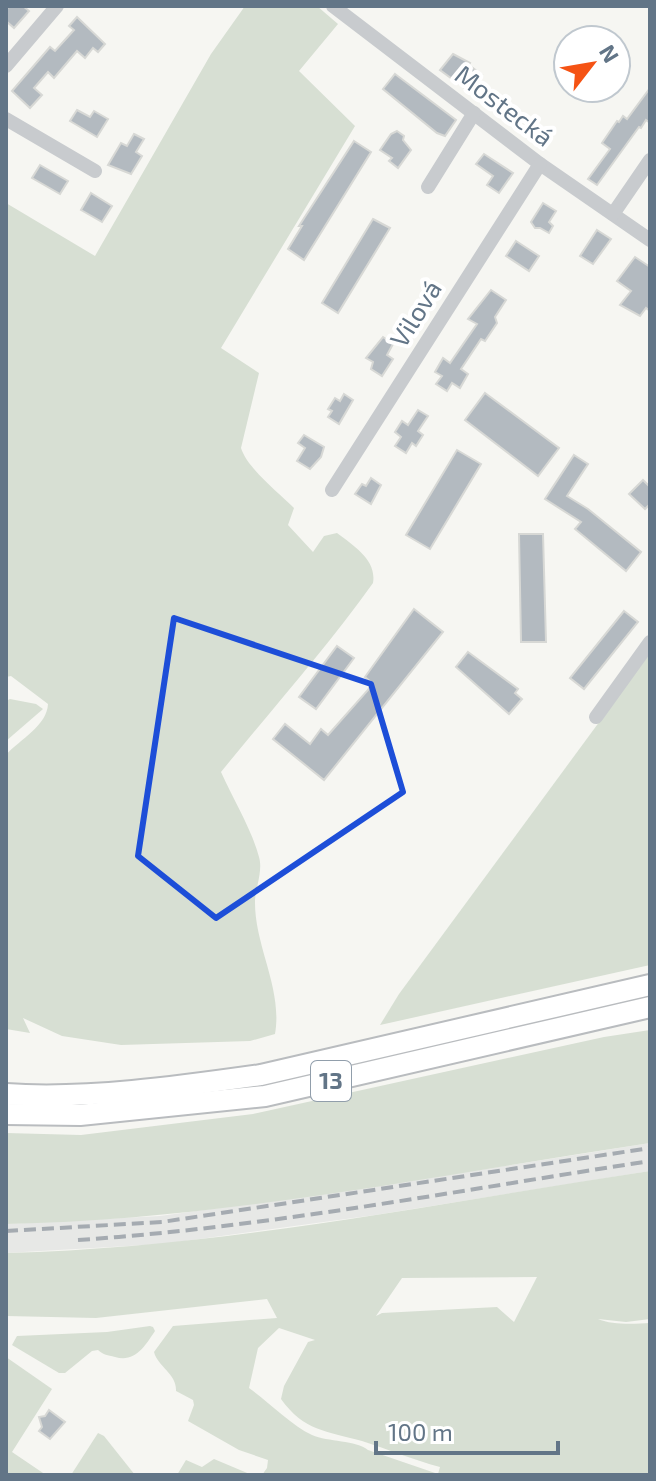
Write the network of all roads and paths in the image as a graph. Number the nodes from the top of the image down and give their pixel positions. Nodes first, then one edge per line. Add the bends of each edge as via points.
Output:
1 (57, 6) edge
2 (333, 6) edge
3 (6, 66) edge
4 (474, 113) junction
5 (6, 119) edge
6 (650, 160) edge
7 (540, 164) junction
8 (95, 171) dead end
9 (428, 187) dead end
10 (613, 214) junction
11 (650, 240) edge
12 (332, 490) dead end
13 (650, 642) edge
14 (596, 717) dead end
15 (650, 985) edge
16 (650, 1007) edge
17 (6, 1094) edge
18 (6, 1114) edge

1 - 3 street
2 - 4 street, Mostecká
4 - 7 street, Mostecká
4 - 9 street
5 - 8 street
6 - 10 street
7 - 10 street, Mostecká
7 - 12 street, Vilová
10 - 11 street, Mostecká
13 - 14 street
15 - 17 highway, 13 via 261,1075 78,1093
16 - 18 highway, 13 via 265,1096 80,1115

